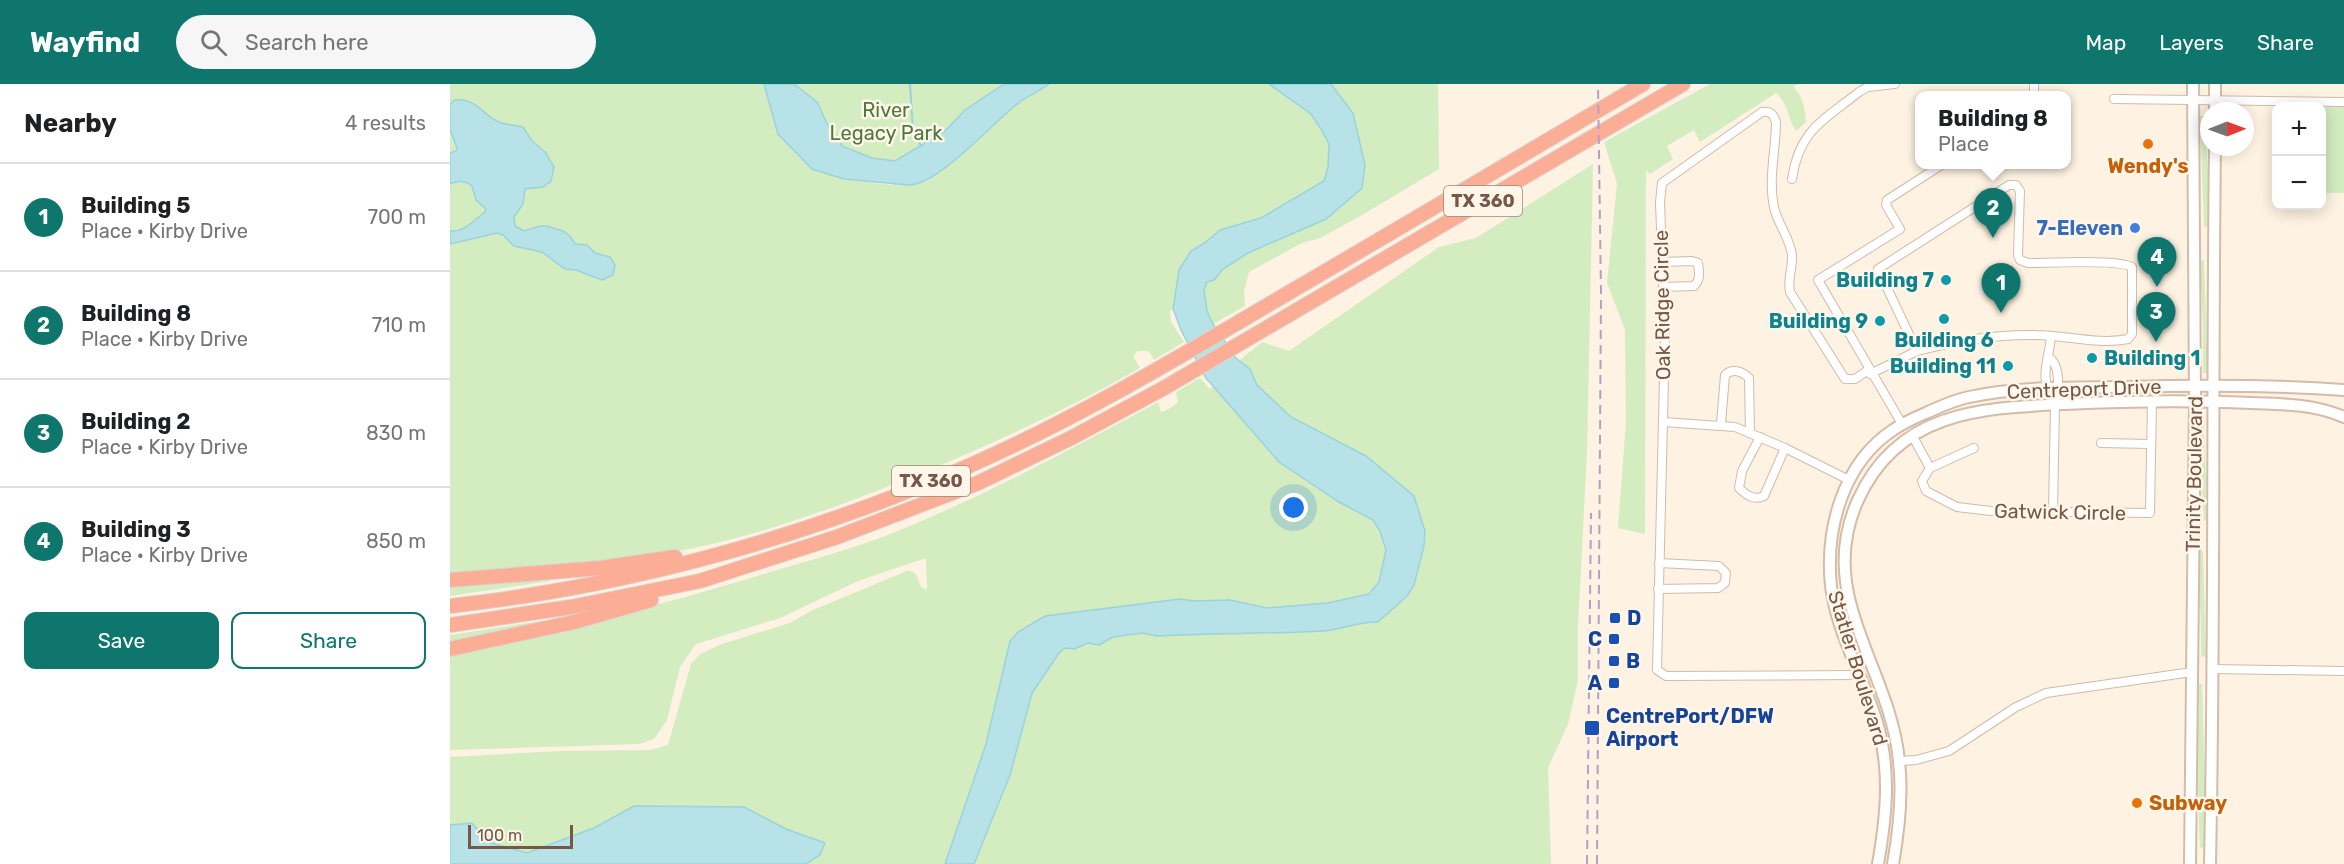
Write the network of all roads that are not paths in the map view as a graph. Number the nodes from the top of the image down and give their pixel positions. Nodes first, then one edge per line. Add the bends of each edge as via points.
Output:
1 (1643, 84) edge
2 (1683, 84) edge
3 (1895, 84) edge
4 (2193, 84) edge
5 (2215, 84) edge
6 (2114, 99) dead end
7 (2194, 101) junction
8 (2200, 102) edge
9 (2215, 102) edge
10 (2344, 102) edge
11 (2254, 105) edge
12 (2215, 156) edge
13 (1937, 169) edge
14 (1792, 179) dead end
15 (1662, 262) junction
16 (1663, 288) junction
17 (2051, 336) junction
18 (1917, 351) junction
19 (2049, 357) junction
20 (1869, 372) junction
21 (2195, 386) junction
22 (2214, 386) junction
23 (2046, 388) junction
24 (2058, 388) junction
25 (2344, 390) edge
26 (2152, 401) junction
27 (2195, 401) junction
28 (2213, 401) junction
29 (2055, 404) junction
30 (2344, 417) edge
31 (1663, 422) junction
32 (1721, 424) junction
33 (1902, 424) junction
34 (1750, 432) junction
35 (1912, 435) junction
36 (1760, 437) junction
37 (2102, 443) dead end
38 (2151, 444) junction
39 (1785, 448) junction
40 (1974, 448) dead end
41 (1930, 468) junction
42 (1849, 480) junction
43 (2053, 512) junction
44 (2194, 534) junction
45 (2214, 534) junction
46 (696, 560) junction
47 (1659, 563) junction
48 (450, 580) edge
49 (700, 581) junction
50 (1658, 588) junction
51 (1850, 604) junction
52 (450, 606) edge
53 (1835, 607) junction
54 (450, 625) edge
55 (450, 649) edge
56 (2213, 669) junction
57 (2344, 671) edge
58 (2192, 672) junction
59 (1859, 675) junction
60 (1886, 761) junction
61 (1899, 761) junction
62 (1878, 864) edge
63 (1893, 864) edge
64 (2190, 864) edge
65 (2210, 864) edge

1 - 46 highway, TX 360 via 1153,372 1036,434 923,485 826,521
2 - 49 highway, TX 360 via 1074,437 945,496 837,537
3 - 14 street via 1868,87 1811,130 1799,148
4 - 7 street, Trinity Boulevard
5 - 9 street
6 - 7 street
7 - 8 street
7 - 21 street, Trinity Boulevard
10 - 11 street
12 - 22 street, Trinity Boulevard
13 - 20 street via 1887,200 1900,229 1818,280
15 - 16 street, Oak Ridge Circle
15 - 16 street via 1692,261 1698,263 1699,273 1694,286
15 - 20 street, Oak Ridge Circle via 1662,183 1768,111 1776,122 1772,190 1774,209 1790,245 1790,292 1845,379
16 - 31 street, Oak Ridge Circle
17 - 18 street via 1992,338
17 - 18 street via 2106,341 2131,337 2133,270 2128,264 2020,260 2020,190 2009,185 1878,269
17 - 19 street
18 - 20 street
19 - 23 street via 2045,366
19 - 24 street
20 - 33 street
21 - 22 street, Centreport Drive
21 - 24 street, Centreport Drive
21 - 27 street, Trinity Boulevard
22 - 25 street, Centreport Drive
22 - 28 street, Trinity Boulevard
23 - 24 street, Centreport Drive
23 - 29 street
23 - 33 street, Centreport Drive via 1967,397
24 - 29 street
26 - 27 street, Centreport Drive
26 - 29 street, Centreport Drive
26 - 38 street, Gatwick Circle
27 - 28 street, Centreport Drive
27 - 44 street, Trinity Boulevard
28 - 30 street, Centreport Drive via 2312,407
28 - 45 street, Trinity Boulevard
29 - 35 street, Centreport Drive via 1970,412
29 - 43 street
31 - 32 street
31 - 47 street, Oak Ridge Circle
32 - 34 street
32 - 34 street via 1725,375 1739,372 1749,378
33 - 35 street
33 - 42 street, Statler Boulevard via 1861,459
34 - 36 street
35 - 41 street, Gatwick Circle
35 - 51 street, Statler Boulevard via 1880,463 1852,513 1845,543
36 - 39 street
36 - 39 street via 1740,477 1739,488 1744,494 1764,496
37 - 38 street
38 - 43 street, Gatwick Circle via 2150,513
39 - 42 street
40 - 41 street
41 - 43 street, Gatwick Circle via 1922,481 1926,490 1957,507
42 - 53 street, Statler Boulevard via 1835,515 1830,543
44 - 45 street
44 - 58 street, Trinity Boulevard
45 - 56 street, Trinity Boulevard
46 - 48 highway via 679,556 600,568
46 - 52 highway, TX 360 via 569,588
47 - 50 street, Oak Ridge Circle
47 - 50 street via 1719,566 1726,573 1725,582 1718,588
49 - 54 highway, TX 360 via 571,607
49 - 55 highway via 689,589 574,621
50 - 59 street, Oak Ridge Circle via 1660,674
51 - 53 street
51 - 61 street, Statler Boulevard via 1885,699
53 - 59 street, Statler Boulevard
56 - 57 street
56 - 58 street
56 - 65 street, Trinity Boulevard
58 - 61 street via 2046,693 2016,707 1949,751
58 - 64 street, Trinity Boulevard
59 - 60 street, Statler Boulevard
60 - 61 street
60 - 62 street, Statler Boulevard via 1885,823
61 - 63 street, Statler Boulevard via 1900,822

